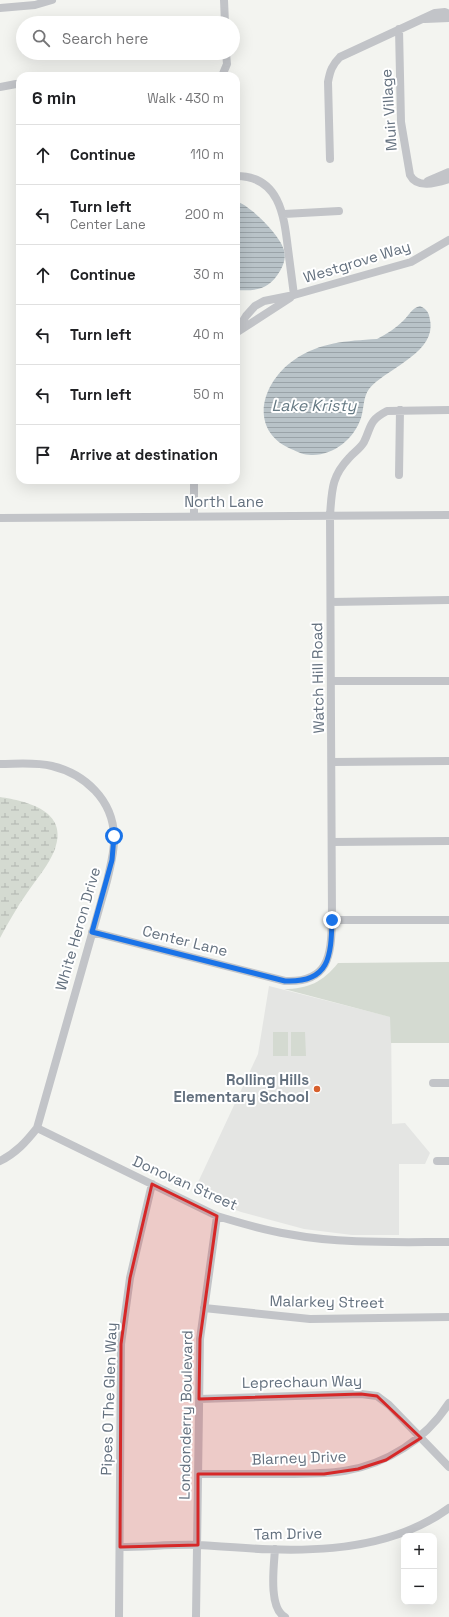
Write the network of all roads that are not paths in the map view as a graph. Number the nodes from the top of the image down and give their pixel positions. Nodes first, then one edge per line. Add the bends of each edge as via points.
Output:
1 (52, 0) edge
2 (224, 0) edge
3 (0, 8) edge
4 (449, 14) edge
5 (225, 16) edge
6 (449, 18) edge
7 (422, 19) junction
8 (400, 29) junction
9 (227, 60) edge
10 (224, 72) edge
11 (16, 84) edge
12 (0, 87) edge
13 (330, 159) dead end
14 (449, 172) edge
15 (240, 177) edge
16 (449, 179) edge
17 (420, 184) junction
18 (339, 210) dead end
19 (284, 214) junction
20 (449, 240) edge
21 (294, 295) junction
22 (240, 326) edge
23 (400, 410) junction
24 (449, 410) edge
25 (399, 475) dead end
26 (194, 484) edge
27 (330, 515) junction
28 (449, 515) edge
29 (194, 516) junction
30 (0, 518) edge
31 (449, 600) edge
32 (331, 602) junction
33 (331, 681) junction
34 (449, 681) edge
35 (449, 761) edge
36 (333, 762) junction
37 (0, 764) edge
38 (449, 841) edge
39 (332, 842) junction
40 (332, 920) junction
41 (449, 920) edge
42 (92, 932) junction
43 (271, 978) joint
44 (433, 1083) dead end
45 (449, 1083) edge
46 (37, 1128) junction
47 (0, 1161) edge
48 (437, 1161) dead end
49 (449, 1161) edge
50 (152, 1184) junction
51 (217, 1216) junction
52 (449, 1242) edge
53 (204, 1308) junction
54 (449, 1317) edge
55 (199, 1399) junction
56 (449, 1403) edge
57 (421, 1438) junction
58 (449, 1467) edge
59 (198, 1474) junction
60 (449, 1508) edge
61 (198, 1545) junction
62 (120, 1547) junction
63 (275, 1549) junction
64 (119, 1617) edge
65 (196, 1617) edge
66 (285, 1617) edge

1 - 3 street via 35,5
2 - 5 street
4 - 7 street via 435,13
6 - 7 street
7 - 8 street
8 - 13 street via 340,57 330,70
8 - 17 street, Muir Village via 401,122 410,175 413,181
9 - 10 street
11 - 12 street
14 - 17 street
15 - 19 street via 258,181 269,188 279,201
16 - 17 street
18 - 19 street
19 - 21 street
20 - 21 street, Westgrove Way via 411,262
21 - 22 street, Westgrove Way via 264,301 255,306
23 - 24 street, Watch Hill Road
23 - 25 street
23 - 27 street, Watch Hill Road via 387,411 378,416 369,426 364,442 338,470 332,483
26 - 29 street
27 - 28 street, North Lane
27 - 29 street, North Lane
27 - 32 street, Watch Hill Road
29 - 30 street, North Lane
31 - 32 street
32 - 33 street, Watch Hill Road
33 - 34 street
33 - 36 street, Watch Hill Road
35 - 36 street
36 - 39 street, Watch Hill Road
37 - 42 street, White Heron Drive via 37,764 64,770 84,779 98,793 106,807 114,836 112,860
38 - 39 street
39 - 40 street, Watch Hill Road
40 - 41 street
40 - 43 street, Watch Hill Road via 332,948 327,963 316,976 298,982
42 - 43 street, Center Lane
42 - 46 street, White Heron Drive
44 - 45 street
46 - 47 street, White Heron Drive via 24,1144
46 - 50 street, Donovan Street
48 - 49 street
50 - 51 street, Donovan Street
50 - 62 street, Pipes O The Glen Way via 130,1278 121,1344
51 - 52 street, Donovan Street via 286,1234 317,1238
51 - 53 street, Londonderry Boulevard
53 - 54 street, Malarkey Street via 310,1319
53 - 55 street, Londonderry Boulevard via 200,1339
55 - 57 street, Leprechaun Way via 362,1394 377,1396
55 - 59 street, Londonderry Boulevard
56 - 57 street, Blarney Drive
57 - 58 street, Leprechaun Way
57 - 59 street, Blarney Drive via 386,1460 358,1469 324,1474
59 - 61 street, Londonderry Boulevard
60 - 63 street, Tam Drive via 432,1520 388,1538 338,1547
61 - 62 street, Tam Drive
61 - 63 street, Tam Drive via 233,1549
61 - 65 street, Londonderry Boulevard
62 - 64 street, Pipes O The Glen Way
63 - 66 street via 273,1590 276,1604

